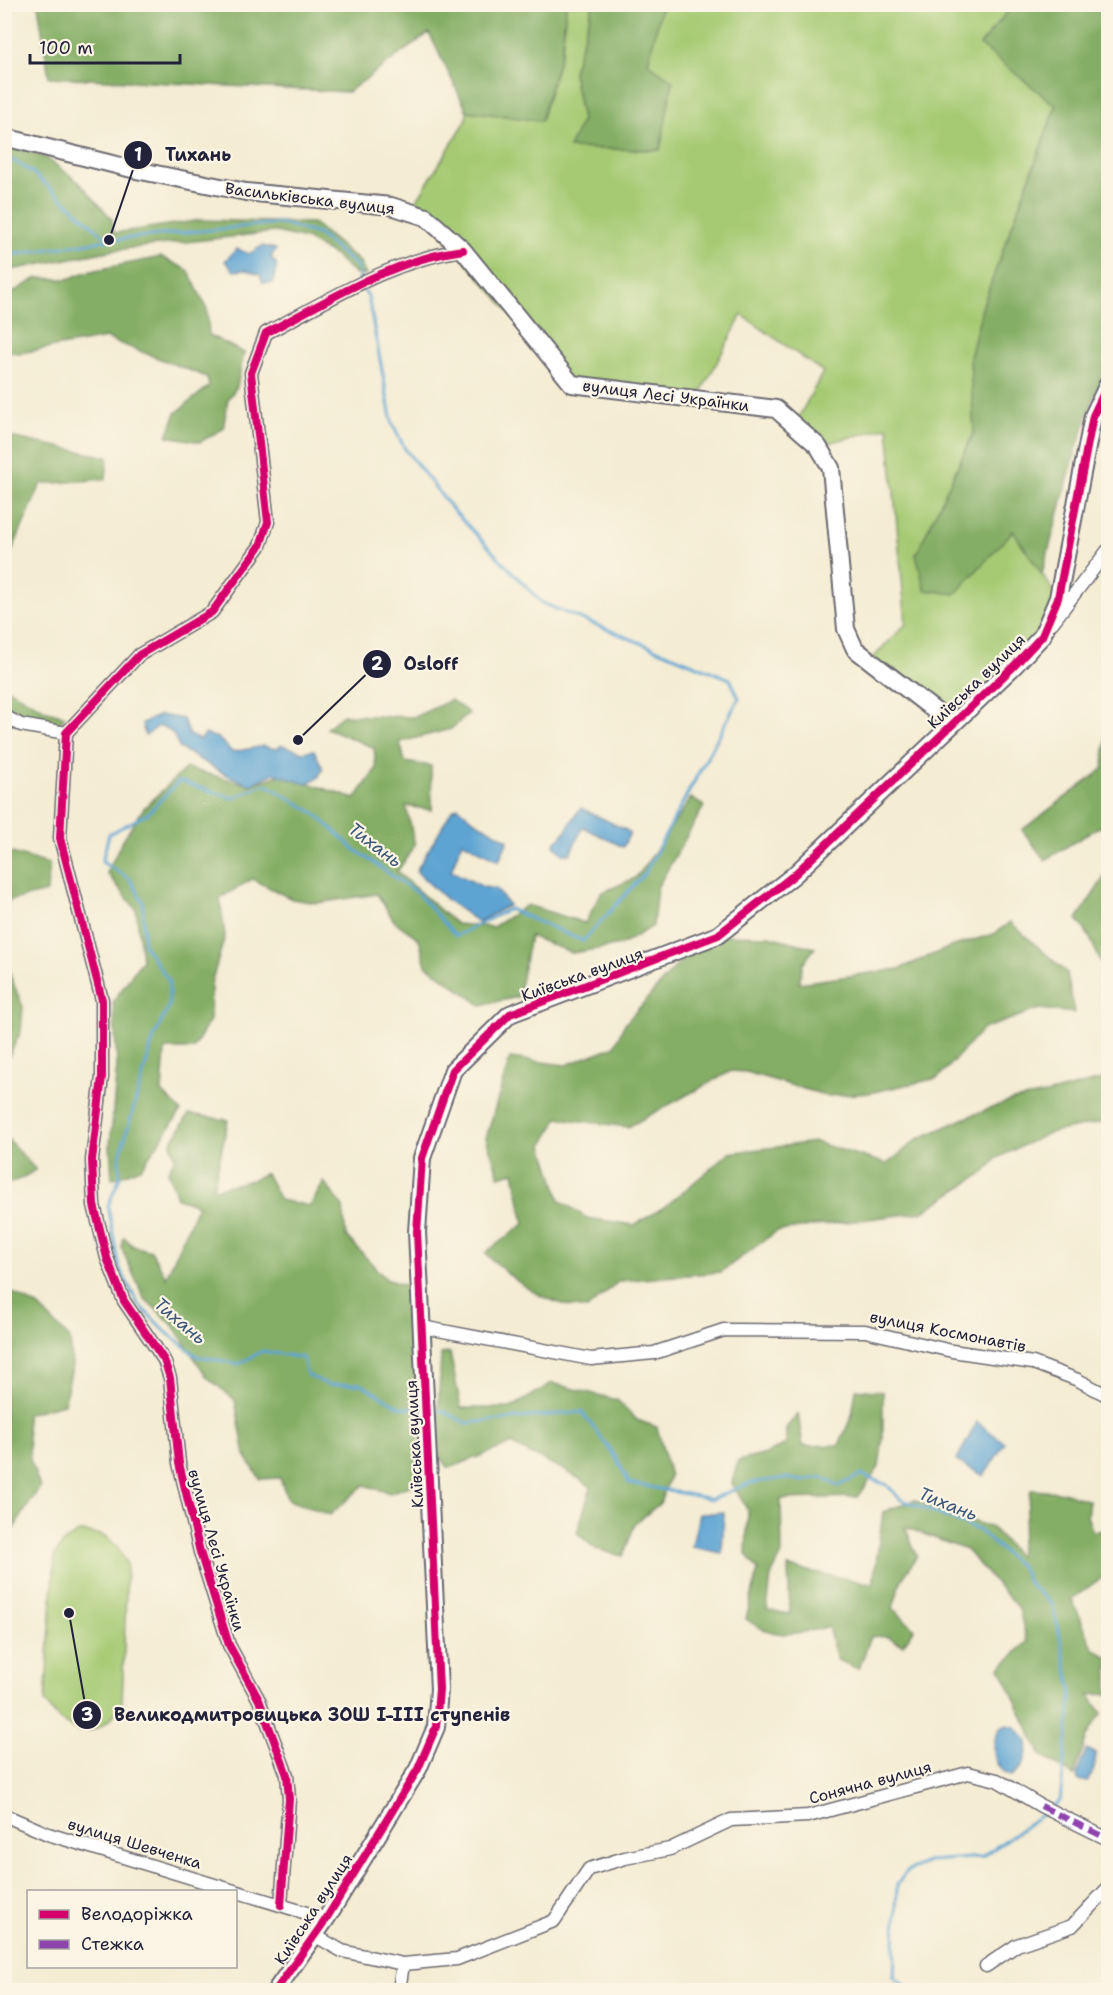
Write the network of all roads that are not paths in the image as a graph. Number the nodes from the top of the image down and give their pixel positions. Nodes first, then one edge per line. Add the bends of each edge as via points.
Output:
1 (4, 137) edge
2 (463, 250) junction
3 (1108, 384) edge
4 (1108, 550) edge
5 (1042, 636) junction
6 (4, 716) edge
7 (952, 724) junction
8 (66, 733) junction
9 (422, 1327) junction
10 (1108, 1396) edge
11 (4, 1815) edge
12 (1108, 1839) edge
13 (1108, 1888) edge
14 (232, 1890) edge
15 (237, 1892) edge
16 (281, 1905) junction
17 (326, 1918) junction
18 (314, 1935) junction
19 (403, 1964) junction
20 (986, 1966) dead end
21 (276, 1990) edge
22 (399, 1990) edge

1 - 2 main road, Васильківська вулиця via 246,192 391,206 426,217
2 - 7 main road, вулиця Лесі Українки via 572,384 776,409 818,446 831,468 846,629 855,649
2 - 8 street via 379,272 266,333 251,373 268,522 260,546 212,612 139,655
3 - 5 main road, Київська вулиця via 1093,416 1058,598
4 - 5 street
5 - 7 main road, Київська вулиця
6 - 8 street via 21,725
7 - 9 main road, Київська вулиця via 794,875 718,935 510,1014 453,1070 422,1158 417,1232
8 - 16 street, вулиця Лесі Українки via 60,838 102,1000 102,1077 92,1160 94,1205 107,1258 124,1301 164,1360 170,1378 179,1463 200,1552 230,1645 259,1700 287,1775 289,1799
9 - 10 street, вулиця Космонавтів via 591,1359 654,1353 724,1330 865,1331 952,1351 1033,1363
9 - 17 main road, Київська вулиця via 439,1689 436,1726 418,1769
11 - 14 street, вулиця Шевченка via 48,1834
12 - 19 street, Сонячна вулиця via 997,1780 968,1773 808,1816 731,1820 670,1849 589,1869 555,1921 457,1959
13 - 20 street via 1072,1926 1017,1945
15 - 16 street, вулиця Шевченка
16 - 17 street, вулиця Шевченка
17 - 18 main road, Київська вулиця
18 - 19 street, Сонячна вулиця via 342,1951
18 - 21 main road, Київська вулиця
19 - 22 street

